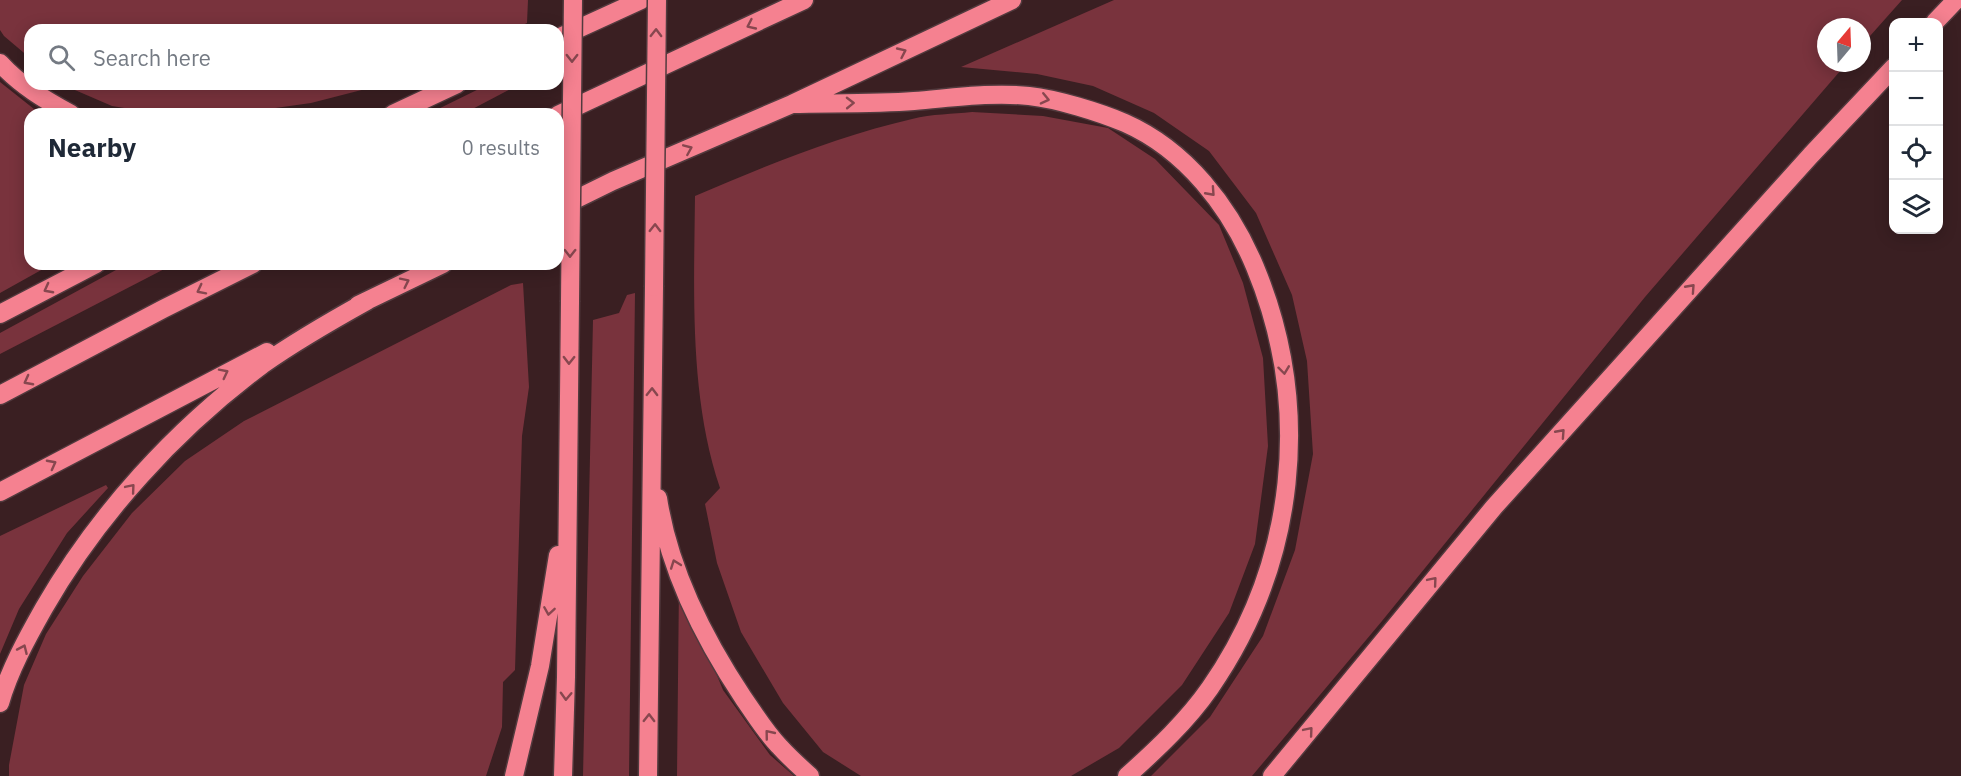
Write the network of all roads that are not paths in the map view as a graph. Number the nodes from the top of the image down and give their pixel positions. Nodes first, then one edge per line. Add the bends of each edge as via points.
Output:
1 (573, 0) edge
2 (641, 0) edge
3 (657, 0) edge
4 (804, 0) edge
5 (1012, 0) edge
6 (1956, 0) edge
7 (1939, 18) edge
8 (564, 35) edge
9 (0, 63) edge
10 (1889, 71) edge
11 (24, 85) edge
12 (31, 90) edge
13 (444, 90) edge
14 (792, 104) junction
15 (412, 105) junction
16 (59, 108) edge
17 (402, 108) edge
18 (406, 108) edge
19 (564, 111) edge
20 (564, 205) edge
21 (84, 270) edge
22 (241, 270) edge
23 (431, 270) edge
24 (367, 301) junction
25 (0, 314) edge
26 (0, 395) edge
27 (651, 451) junction
28 (568, 470) junction
29 (0, 492) edge
30 (0, 703) edge
31 (514, 776) edge
32 (563, 776) edge
33 (648, 776) edge
34 (810, 776) edge
35 (1126, 776) edge
36 (1272, 776) edge

1 -> 28 highway, bridge
2 - 8 highway
27 -> 3 highway, bridge
4 -> 19 highway
14 -> 5 highway
6 - 7 highway
9 - 11 highway
36 -> 10 highway via 1494,507
12 - 16 highway
13 - 15 highway
20 -> 14 highway
14 -> 35 highway via 1030,96 1093,111 1128,124 1188,166 1219,200 1245,244 1266,295 1281,348 1290,412 1289,476 1278,539 1262,592 1209,689 1175,732
15 - 17 highway
15 - 18 highway
21 -> 25 highway
22 -> 26 highway
24 -> 23 highway
29 -> 24 highway
30 -> 24 highway via 30,633 61,579 96,529 153,462 210,407 262,366
33 -> 27 highway
34 -> 27 highway via 764,729 720,663 690,603 671,554
28 -> 31 highway via 540,666
28 -> 32 highway

